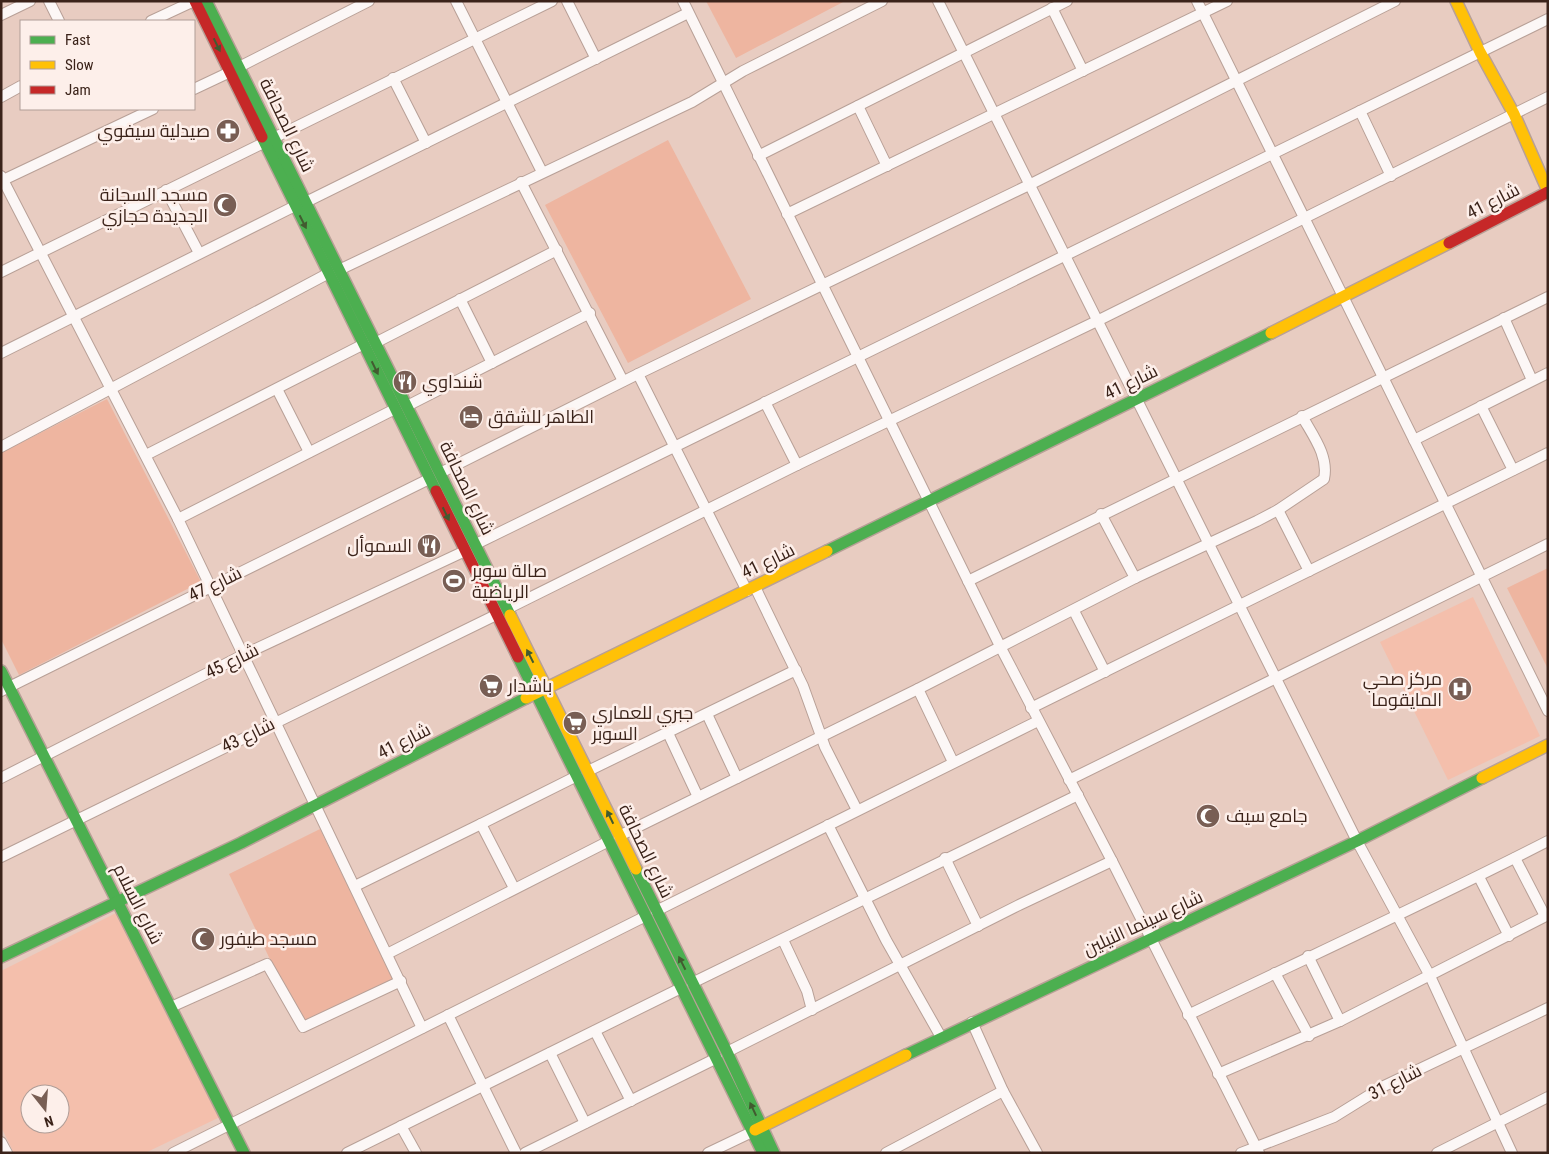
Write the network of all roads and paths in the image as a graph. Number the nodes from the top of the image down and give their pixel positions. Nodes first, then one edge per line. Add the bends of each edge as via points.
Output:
1 (30, 1) edge
2 (49, 1) edge
3 (195, 1) edge
4 (206, 1) edge
5 (369, 1) edge
6 (456, 1) edge
7 (552, 1) edge
8 (567, 1) edge
9 (682, 1) edge
10 (882, 1) edge
11 (938, 1) edge
12 (1066, 1) edge
13 (1197, 1) edge
14 (1227, 1) edge
15 (1395, 1) edge
16 (1456, 1) edge
17 (1052, 8) junction
18 (688, 13) junction
19 (1203, 13) junction
20 (1, 15) edge
21 (1548, 19) edge
22 (58, 20) edge
23 (153, 20) edge
24 (475, 38) junction
25 (963, 52) junction
26 (1480, 52) junction
27 (596, 60) junction
28 (234, 69) junction
29 (1083, 71) junction
30 (394, 78) junction
31 (1236, 81) junction
32 (723, 82) junction
33 (20, 87) edge
34 (195, 88) edge
35 (1, 97) edge
36 (1548, 97) edge
37 (507, 104) junction
38 (858, 106) junction
39 (151, 110) edge
40 (1360, 111) junction
41 (994, 114) junction
42 (1514, 114) junction
43 (269, 140) junction
44 (426, 143) junction
45 (1272, 154) junction
46 (758, 156) junction
47 (887, 166) junction
48 (542, 172) junction
49 (1391, 176) junction
50 (2, 179) edge
51 (521, 182) junction
52 (1029, 185) junction
53 (166, 190) junction
54 (1548, 192) edge
55 (300, 204) junction
56 (787, 214) junction
57 (1305, 219) junction
58 (557, 250) junction
59 (42, 251) junction
60 (199, 253) junction
61 (1066, 257) junction
62 (334, 271) junction
63 (1, 272) edge
64 (823, 286) junction
65 (1548, 297) edge
66 (1342, 298) junction
67 (460, 300) junction
68 (590, 313) junction
69 (75, 316) junction
70 (1504, 318) junction
71 (1098, 321) junction
72 (369, 344) junction
73 (1, 352) edge
74 (857, 357) junction
75 (492, 363) junction
76 (1548, 373) edge
77 (638, 374) junction
78 (1382, 377) junction
79 (1532, 380) junction
80 (623, 381) junction
81 (276, 389) junction
82 (112, 390) junction
83 (1136, 399) junction
84 (765, 402) junction
85 (407, 406) junction
86 (1481, 406) junction
87 (395, 409) junction
88 (1302, 416) junction
89 (890, 423) junction
90 (1414, 440) junction
91 (675, 445) junction
92 (1, 447) edge
93 (309, 452) junction
94 (1548, 453) edge
95 (146, 455) junction
96 (797, 465) junction
97 (1513, 470) junction
98 (440, 473) junction
99 (1175, 478) junction
100 (429, 479) junction
101 (928, 502) junction
102 (1445, 504) junction
103 (1278, 510) junction
104 (707, 512) junction
105 (1101, 514) junction
106 (178, 519) junction
107 (1209, 542) junction
108 (476, 544) junction
109 (1548, 544) edge
110 (465, 551) junction
111 (1309, 571) junction
112 (1482, 577) junction
113 (1135, 578) junction
114 (968, 581) junction
115 (210, 586) junction
116 (751, 589) junction
117 (1241, 606) junction
118 (507, 609) junction
119 (1074, 611) junction
120 (496, 615) junction
121 (1000, 647) junction
122 (243, 655) junction
123 (796, 670) junction
124 (1, 671) edge
125 (1105, 672) junction
126 (1277, 679) junction
127 (546, 688) junction
128 (5, 689) edge
129 (918, 689) junction
130 (535, 694) junction
131 (1032, 708) junction
132 (1548, 711) edge
133 (707, 714) junction
134 (1038, 720) junction
135 (277, 722) junction
136 (668, 733) junction
137 (821, 737) junction
138 (1548, 745) edge
139 (44, 756) junction
140 (953, 762) junction
141 (588, 771) junction
142 (576, 776) junction
143 (1, 778) edge
144 (737, 778) junction
145 (1069, 780) junction
146 (1078, 795) junction
147 (698, 797) junction
148 (316, 805) junction
149 (857, 810) junction
150 (76, 819) junction
151 (480, 824) junction
152 (828, 825) junction
153 (614, 838) junction
154 (1357, 841) junction
155 (1548, 841) edge
156 (2, 856) edge
157 (945, 858) junction
158 (1515, 858) junction
159 (1112, 860) junction
160 (1479, 877) junction
161 (355, 886) junction
162 (514, 888) junction
163 (866, 898) junction
164 (118, 902) junction
165 (651, 913) junction
166 (1397, 914) junction
167 (1546, 916) edge
168 (978, 926) junction
169 (1509, 936) junction
170 (1151, 939) junction
171 (783, 940) junction
172 (387, 954) junction
173 (1308, 956) junction
174 (1, 957) edge
175 (902, 966) junction
176 (1275, 973) junction
177 (1430, 976) junction
178 (400, 981) junction
179 (692, 983) junction
180 (681, 988) junction
181 (171, 1008) junction
182 (1548, 1008) edge
183 (812, 1010) junction
184 (448, 1015) junction
185 (1188, 1016) junction
186 (1340, 1021) junction
187 (972, 1022) junction
188 (422, 1028) junction
189 (595, 1031) junction
190 (941, 1036) junction
191 (1309, 1036) junction
192 (1465, 1048) junction
193 (550, 1053) junction
194 (722, 1055) junction
195 (1218, 1074) junction
196 (483, 1085) junction
197 (1003, 1091) junction
198 (1548, 1097) edge
199 (631, 1101) junction
200 (1498, 1122) junction
201 (585, 1123) junction
202 (230, 1126) junction
203 (401, 1126) junction
204 (757, 1130) junction
205 (1257, 1149) edge
206 (352, 1151) edge
207 (173, 1153) edge
208 (244, 1153) edge
209 (416, 1153) edge
210 (516, 1153) edge
211 (525, 1153) edge
212 (708, 1153) edge
213 (762, 1153) edge
214 (774, 1153) edge
215 (887, 1153) edge
216 (1037, 1153) edge
217 (1241, 1153) edge
218 (1437, 1153) edge
219 (1512, 1153) edge

1 - 20 street
2 - 22 street
3 - 23 street
3 -> 28 main road, شارع الصحافة
4 - 28 main road, شارع الصحافة
5 - 28 street
6 - 24 street
7 - 24 street
8 - 27 street
9 - 18 street
10 - 32 street
11 - 25 street
12 - 17 street
13 - 19 street
14 - 19 street
15 - 31 street
16 - 26 main road
17 - 25 street
17 - 29 street
18 - 27 street
18 - 32 street
19 - 29 street
19 - 31 street
21 - 26 street
24 - 30 street
24 - 37 street
25 - 38 street
25 - 41 street
26 - 40 street
26 - 42 main road
27 - 37 street
28 - 34 street
28 - 43 main road, شارع الصحافة
29 - 41 street
30 - 43 street
30 - 44 street
31 - 45 street
31 - 52 street
32 - 46 street
32 - 48 street via 692,102
33 - 35 street
36 - 42 street
37 - 44 street
37 - 48 street
38 - 46 street
38 - 47 street
39 - 50 street
40 - 45 street
40 - 49 street
41 - 47 street
41 - 52 street
42 - 49 street
42 - 54 main road
43 - 53 street
43 - 55 main road, شارع الصحافة
44 - 55 street
45 - 57 street
45 - 61 street
46 - 56 street
47 - 56 street
48 - 51 street
49 - 57 street
50 - 59 street
51 - 58 street
51 - 62 street
52 - 61 street
52 - 64 street
53 - 59 street
53 - 60 street
54 - 66 main road, شارع 41
55 - 60 street
55 - 62 main road, شارع الصحافة
56 - 64 street
57 - 66 street
57 - 71 street
58 - 67 street
58 - 68 street
59 - 63 street
59 - 69 street
60 - 69 street
61 - 71 street
61 - 74 street
62 - 72 main road, شارع الصحافة
62 - 82 street
64 - 74 street
64 - 77 street
65 - 70 street
66 - 78 street
66 - 83 main road, شارع 41
67 - 72 street
67 - 75 street
68 - 75 street
68 - 80 street
69 - 73 street
69 - 82 street
70 - 78 street
70 - 79 street
71 - 83 street
71 - 89 street
72 - 81 street
72 - 85 main road, شارع الصحافة
72 -> 87 main road, شارع الصحافة
74 - 84 street
74 - 89 street
75 - 85 street
76 - 79 street
77 - 80 street
77 - 91 street
78 - 88 street
78 - 90 street
79 - 86 street
80 - 98 street
81 - 93 street
81 - 95 street
82 - 92 street
82 - 95 street
83 - 99 street
83 - 101 main road, شارع 41
84 - 91 street
84 - 96 street
85 - 98 main road, شارع الصحافة
86 - 90 street
86 - 97 street
87 - 93 street
87 - 100 main road, شارع الصحافة
88 - 99 street
88 - 103 street via 1326,464 1324,479
89 - 96 street
89 - 101 street
90 - 102 street
91 - 104 street
91 - 108 street
93 - 106 street
94 - 97 street
95 - 106 street
96 - 104 street
97 - 102 street
98 - 108 main road, شارع الصحافة
99 - 105 street
99 - 107 street
100 -> 110 main road, شارع الصحافة
100 - 115 street, شارع 47
101 - 114 street
101 - 116 main road, شارع 41
102 - 111 street
102 - 112 street
103 - 107 street
103 - 111 street
104 - 116 street
104 - 118 street
105 - 113 street
105 - 114 street
106 - 115 street
107 - 113 street
107 - 117 street
108 - 118 main road, شارع الصحافة
109 - 112 street
110 - 120 main road, شارع الصحافة
110 - 122 street, شارع 45
111 - 117 street
112 - 126 street
112 - 132 street
113 - 119 street
114 - 121 street
115 - 122 street
115 - 128 street, شارع 47
116 - 123 street
116 - 127 main road, شارع 41
117 - 125 street
117 - 126 street
127 -> 118 main road, شارع الصحافة
119 - 121 street
119 - 125 street
120 - 130 main road, شارع الصحافة
120 - 135 street, شارع 43
121 - 129 street
121 - 131 street
122 - 135 street
122 - 139 street, شارع 45
123 - 133 street
123 - 137 street
124 - 128 main road, شارع السلام
125 - 131 street
126 - 145 street
126 - 154 street
127 - 130 main road, شارع 41
127 - 141 main road, شارع الصحافة
128 - 139 main road, شارع السلام
129 - 137 street
129 - 140 street
130 - 142 main road, شارع الصحافة
130 - 148 main road, شارع 41
131 - 134 street
133 - 136 street
133 - 144 street
134 - 140 street
134 - 145 street
135 - 148 street
135 - 150 street, شارع 43
136 - 141 street
136 - 147 street
137 - 144 street
137 - 149 street
138 - 154 main road, شارع سينما النيلين
139 - 143 street, شارع 45
139 - 150 main road, شارع السلام
140 - 149 street
153 -> 141 main road, شارع الصحافة
142 - 151 street
142 - 153 main road, شارع الصحافة
144 - 147 street
145 - 146 street
146 - 157 street
146 - 159 street
147 - 153 street
148 - 161 street
148 - 164 main road, شارع 41
149 - 152 street
150 - 156 street, شارع 43
150 - 164 main road, شارع السلام
151 - 161 street
151 - 162 street
152 - 163 street
152 - 165 street
153 - 162 street
153 - 165 main road, شارع الصحافة
154 - 166 street
154 - 170 main road, شارع سينما النيلين
155 - 158 street
157 - 163 street
157 - 168 street
158 - 160 street
158 - 167 street
159 - 168 street
159 - 170 street
160 - 166 street
160 - 169 street
161 - 172 street
162 - 172 street
163 - 171 street
163 - 175 street
164 - 174 main road, شارع 41
164 - 181 main road, شارع السلام
179 -> 165 main road, شارع الصحافة
165 - 180 main road, شارع الصحافة
165 - 184 street
166 - 173 street
166 - 177 street
167 - 169 street
168 - 175 street
169 - 177 street
170 - 185 street
170 - 187 main road, شارع سينما النيلين
171 - 179 street
171 - 183 street via 807,991
172 - 178 street
173 - 176 street
173 - 186 street
175 - 183 street
175 - 190 street
176 - 185 street
176 - 191 street
177 - 186 street
177 - 192 street
178 - 181 street via 302,1027 267,964
178 - 188 street
179 - 194 main road, شارع الصحافة
180 - 189 street
180 - 194 main road, شارع الصحافة
181 - 202 main road, شارع السلام
182 - 192 street, شارع 31
183 - 194 street
184 - 188 street
184 - 196 street
185 - 195 street
186 - 191 street
187 - 190 main road, شارع سينما النيلين
187 - 197 street
188 - 202 street
189 - 193 street
189 - 199 street
190 - 204 main road, شارع سينما النيلين
191 - 195 street
192 - 200 street
192 - 205 street, شارع 31 via 1384,1086 1334,1117
193 - 196 street
193 - 201 street
194 - 199 street
194 - 204 main road, شارع الصحافة
195 - 205 street
196 - 203 street
196 - 210 street
197 - 215 street
197 - 216 street
198 - 200 street
199 - 201 street
200 - 218 street
200 - 219 street
201 - 211 street
202 - 207 street
202 - 208 main road, شارع السلام
203 - 206 street
203 - 209 street
204 - 212 street
204 - 213 main road, شارع الصحافة
204 - 214 main road, شارع الصحافة
205 - 217 street, شارع 31

